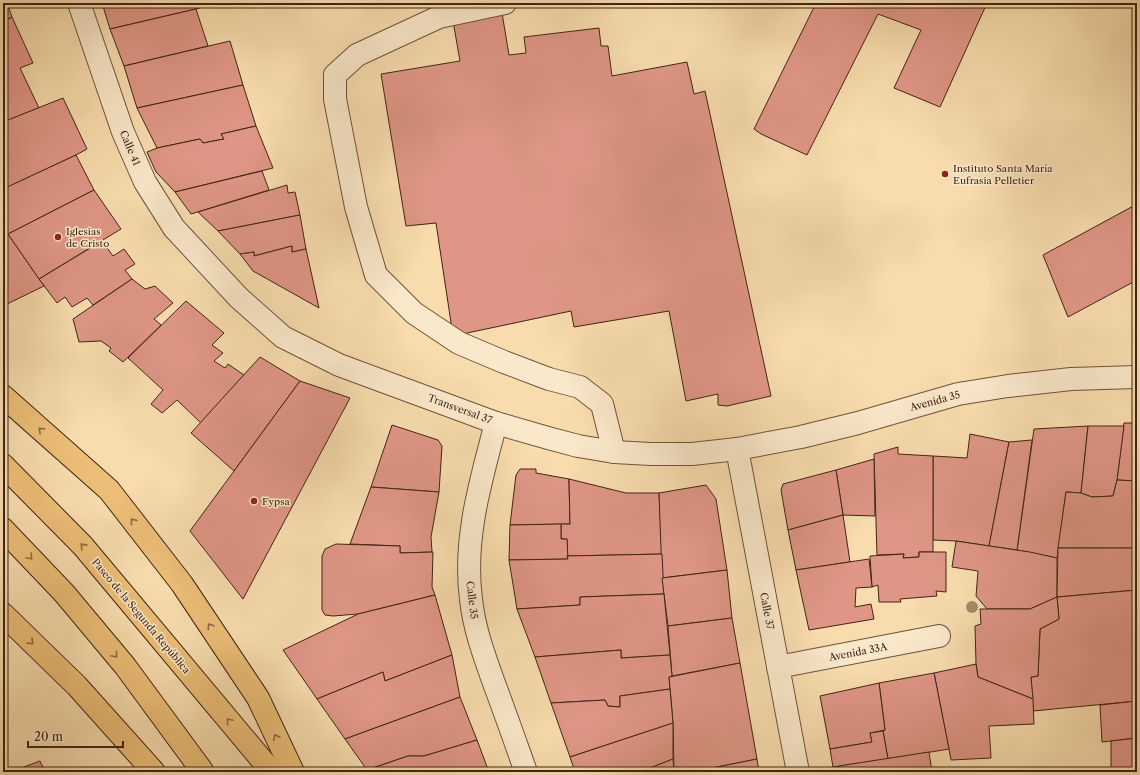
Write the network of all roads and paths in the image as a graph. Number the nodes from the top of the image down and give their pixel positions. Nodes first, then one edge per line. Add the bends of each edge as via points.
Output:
1 (80, 3) edge
2 (505, 3) edge
3 (216, 274) joint
4 (1137, 377) edge
5 (3, 396) edge
6 (496, 423) junction
7 (737, 449) junction
8 (614, 452) junction
9 (3, 465) edge
10 (3, 529) edge
11 (3, 614) edge
12 (939, 636) dead end
13 (778, 668) junction
14 (154, 772) edge
15 (203, 772) edge
16 (272, 772) edge
17 (294, 772) edge
18 (526, 772) edge
19 (798, 772) edge

1 - 3 street, Calle 41 via 123,132 145,182 174,228
2 - 8 street via 439,17 357,55 335,75 335,99 356,207 376,275 414,313 459,343 549,379 580,387 602,404
3 - 6 street, Transversal 37 via 283,337 339,365
4 - 7 street, Avenida 35 via 1071,379 958,394 808,436
17 -> 5 highway via 258,698 182,584 110,490
6 - 8 street, Transversal 37 via 556,440
6 - 18 street, Calle 35 via 470,539 470,598 489,668
7 - 8 street, Transversal 37 via 692,454
7 - 13 street, Calle 37
16 -> 9 highway, Paseo de la Segunda República via 83,546
10 -> 15 highway via 64,593 124,666
11 -> 14 highway via 77,686
12 - 13 street, Avenida 33A
13 - 19 street, Calle 37

